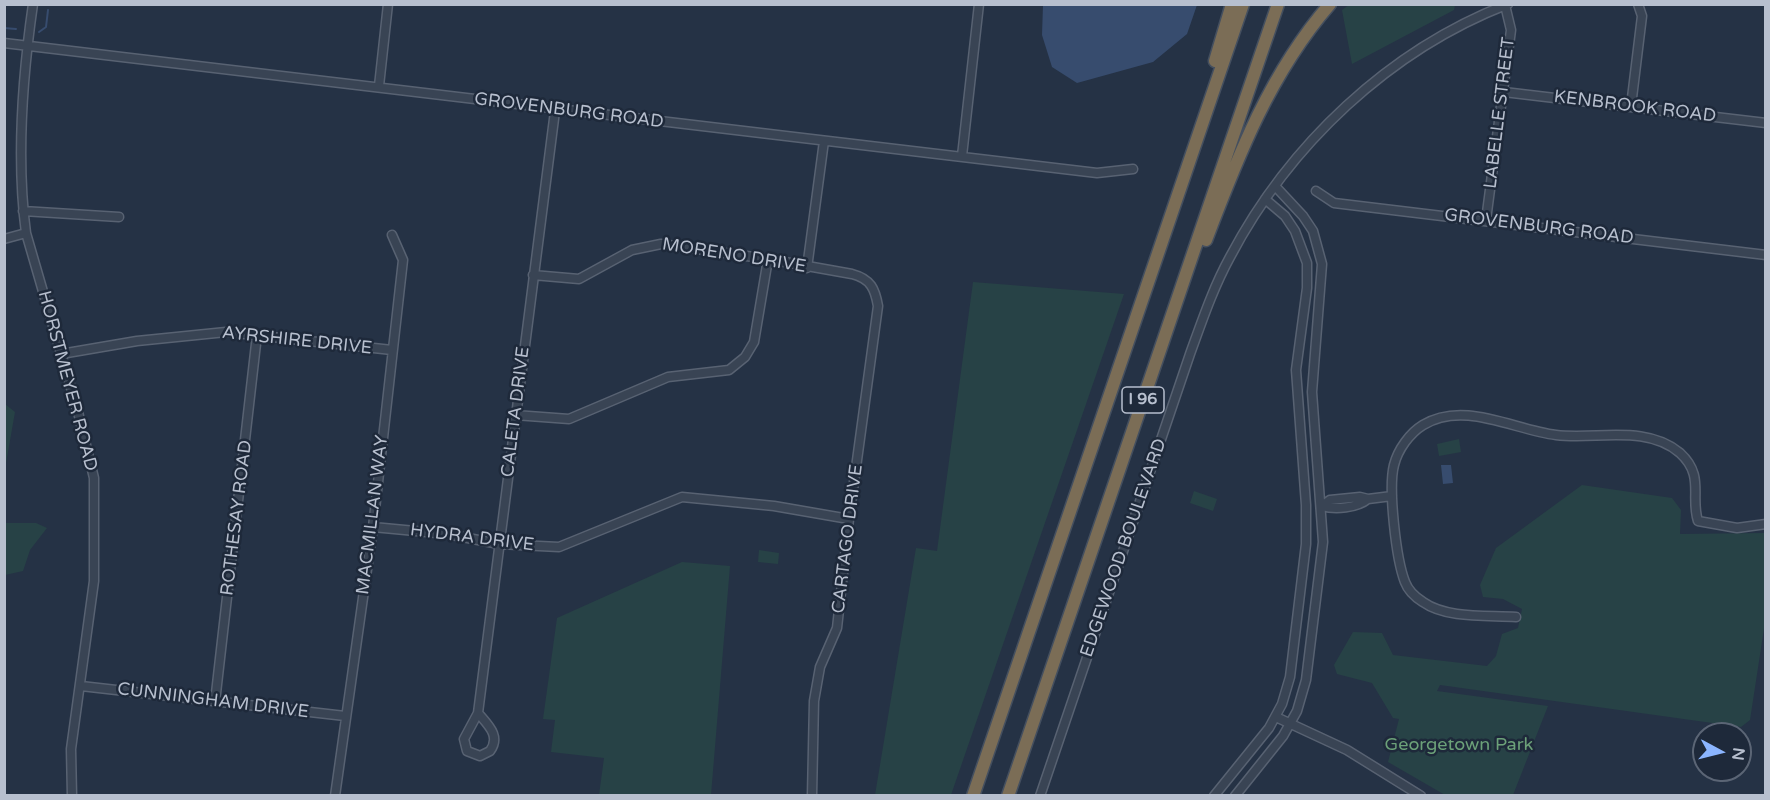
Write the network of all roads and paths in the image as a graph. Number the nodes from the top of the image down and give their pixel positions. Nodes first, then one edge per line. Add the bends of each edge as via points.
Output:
1 (33, 4) edge
2 (388, 4) edge
3 (979, 4) edge
4 (1232, 4) edge
5 (1243, 4) edge
6 (1278, 4) edge
7 (1330, 4) edge
8 (1638, 4) edge
9 (1507, 5) edge
10 (4, 43) edge
11 (28, 46) junction
12 (379, 86) junction
13 (1504, 92) junction
14 (1631, 106) junction
15 (555, 111) junction
16 (1205, 114) junction
17 (1766, 123) edge
18 (824, 141) junction
19 (962, 156) junction
20 (1133, 169) dead end
21 (1275, 186) junction
22 (1316, 190) dead end
23 (1265, 199) junction
24 (23, 211) junction
25 (119, 217) dead end
26 (1486, 220) junction
27 (26, 233) junction
28 (392, 236) dead end
29 (4, 239) edge
30 (1766, 255) edge
31 (768, 259) junction
32 (807, 267) junction
33 (533, 275) junction
34 (869, 282) joint
35 (257, 335) junction
36 (392, 350) junction
37 (61, 354) junction
38 (515, 415) junction
39 (1135, 423) junction
40 (1392, 496) junction
41 (1322, 506) junction
42 (849, 519) junction
43 (1766, 524) edge
44 (373, 527) junction
45 (500, 544) junction
46 (1516, 617) dead end
47 (81, 686) junction
48 (215, 702) junction
49 (478, 713) junction
50 (345, 716) junction
51 (1276, 717) junction
52 (1291, 724) junction
53 (72, 795) edge
54 (335, 795) edge
55 (812, 795) edge
56 (973, 795) edge
57 (1008, 795) edge
58 (1040, 795) edge
59 (1214, 795) edge
60 (1235, 795) edge
61 (1420, 795) edge

1 - 11 street, HORSTMEYER ROAD
2 - 12 street
3 - 19 street
4 - 16 highway via 1202,100
5 - 16 highway, I 96
6 - 39 highway, I 96
7 - 39 highway via 1295,48 1263,103 1231,174
8 - 14 street via 1642,16
9 - 13 street, LABELLE STREET via 1511,30
9 - 21 street, EDGEWOOD BOULEVARD via 1441,38 1383,76 1333,118
10 - 11 street, GROVENBURG ROAD
11 - 12 street, GROVENBURG ROAD
11 - 24 street, HORSTMEYER ROAD via 21,145
12 - 15 street, GROVENBURG ROAD
13 - 14 street, KENBROOK ROAD
13 - 26 street, LABELLE STREET
14 - 17 street, KENBROOK ROAD
15 - 18 street, GROVENBURG ROAD
15 - 33 street, CALETA DRIVE
16 - 56 highway, I 96
18 - 19 street, GROVENBURG ROAD
18 - 32 street
19 - 20 street, GROVENBURG ROAD via 1097,173
21 - 23 street, EDGEWOOD BOULEVARD
21 - 41 street via 1313,231 1322,264 1312,381
22 - 26 street, GROVENBURG ROAD via 1334,203
23 - 51 street via 1295,231 1307,263 1296,370 1306,544 1290,677
23 - 58 street, EDGEWOOD BOULEVARD via 1213,291
24 - 25 street
24 - 27 street, HORSTMEYER ROAD
26 - 30 street, GROVENBURG ROAD
27 - 29 street
27 - 37 street, HORSTMEYER ROAD
28 - 36 street, MACMILLAN WAY via 403,260
31 - 32 street, MORENO DRIVE
31 - 33 street, MORENO DRIVE via 650,244 632,249 579,279
31 - 38 street via 754,342 745,357 729,370 668,377 569,419
32 - 34 street, MORENO DRIVE via 852,274
33 - 38 street, CALETA DRIVE
34 - 42 street, CARTAGO DRIVE via 878,306
35 - 36 street, AYRSHIRE DRIVE
35 - 37 street, AYRSHIRE DRIVE via 185,335
35 - 48 street, ROTHESAY ROAD
36 - 44 street, MACMILLAN WAY
37 - 47 street, HORSTMEYER ROAD via 94,478 94,581
38 - 45 street, CALETA DRIVE
39 - 57 highway, I 96
40 - 41 street via 1368,500 1362,505
40 - 43 street via 1394,463 1410,436 1436,419 1478,417 1555,435 1624,435 1657,441 1671,447 1691,468 1696,481 1698,521 1737,528
40 - 46 street via 1400,565 1413,594 1440,610
41 - 52 street via 1323,542 1306,680
42 - 45 street, HYDRA DRIVE via 774,506 682,497 559,547
42 - 55 street, CARTAGO DRIVE via 837,628 820,666 814,701
44 - 45 street, HYDRA DRIVE
44 - 50 street, MACMILLAN WAY
45 - 49 street, CALETA DRIVE
47 - 48 street, CUNNINGHAM DRIVE
47 - 53 street, HORSTMEYER ROAD via 71,749
48 - 50 street, CUNNINGHAM DRIVE
49 - 49 street, CALETA DRIVE via 464,746 480,756 490,751 495,741
50 - 54 street, MACMILLAN WAY
51 - 52 street
51 - 59 street
52 - 60 street
52 - 61 street via 1347,750

